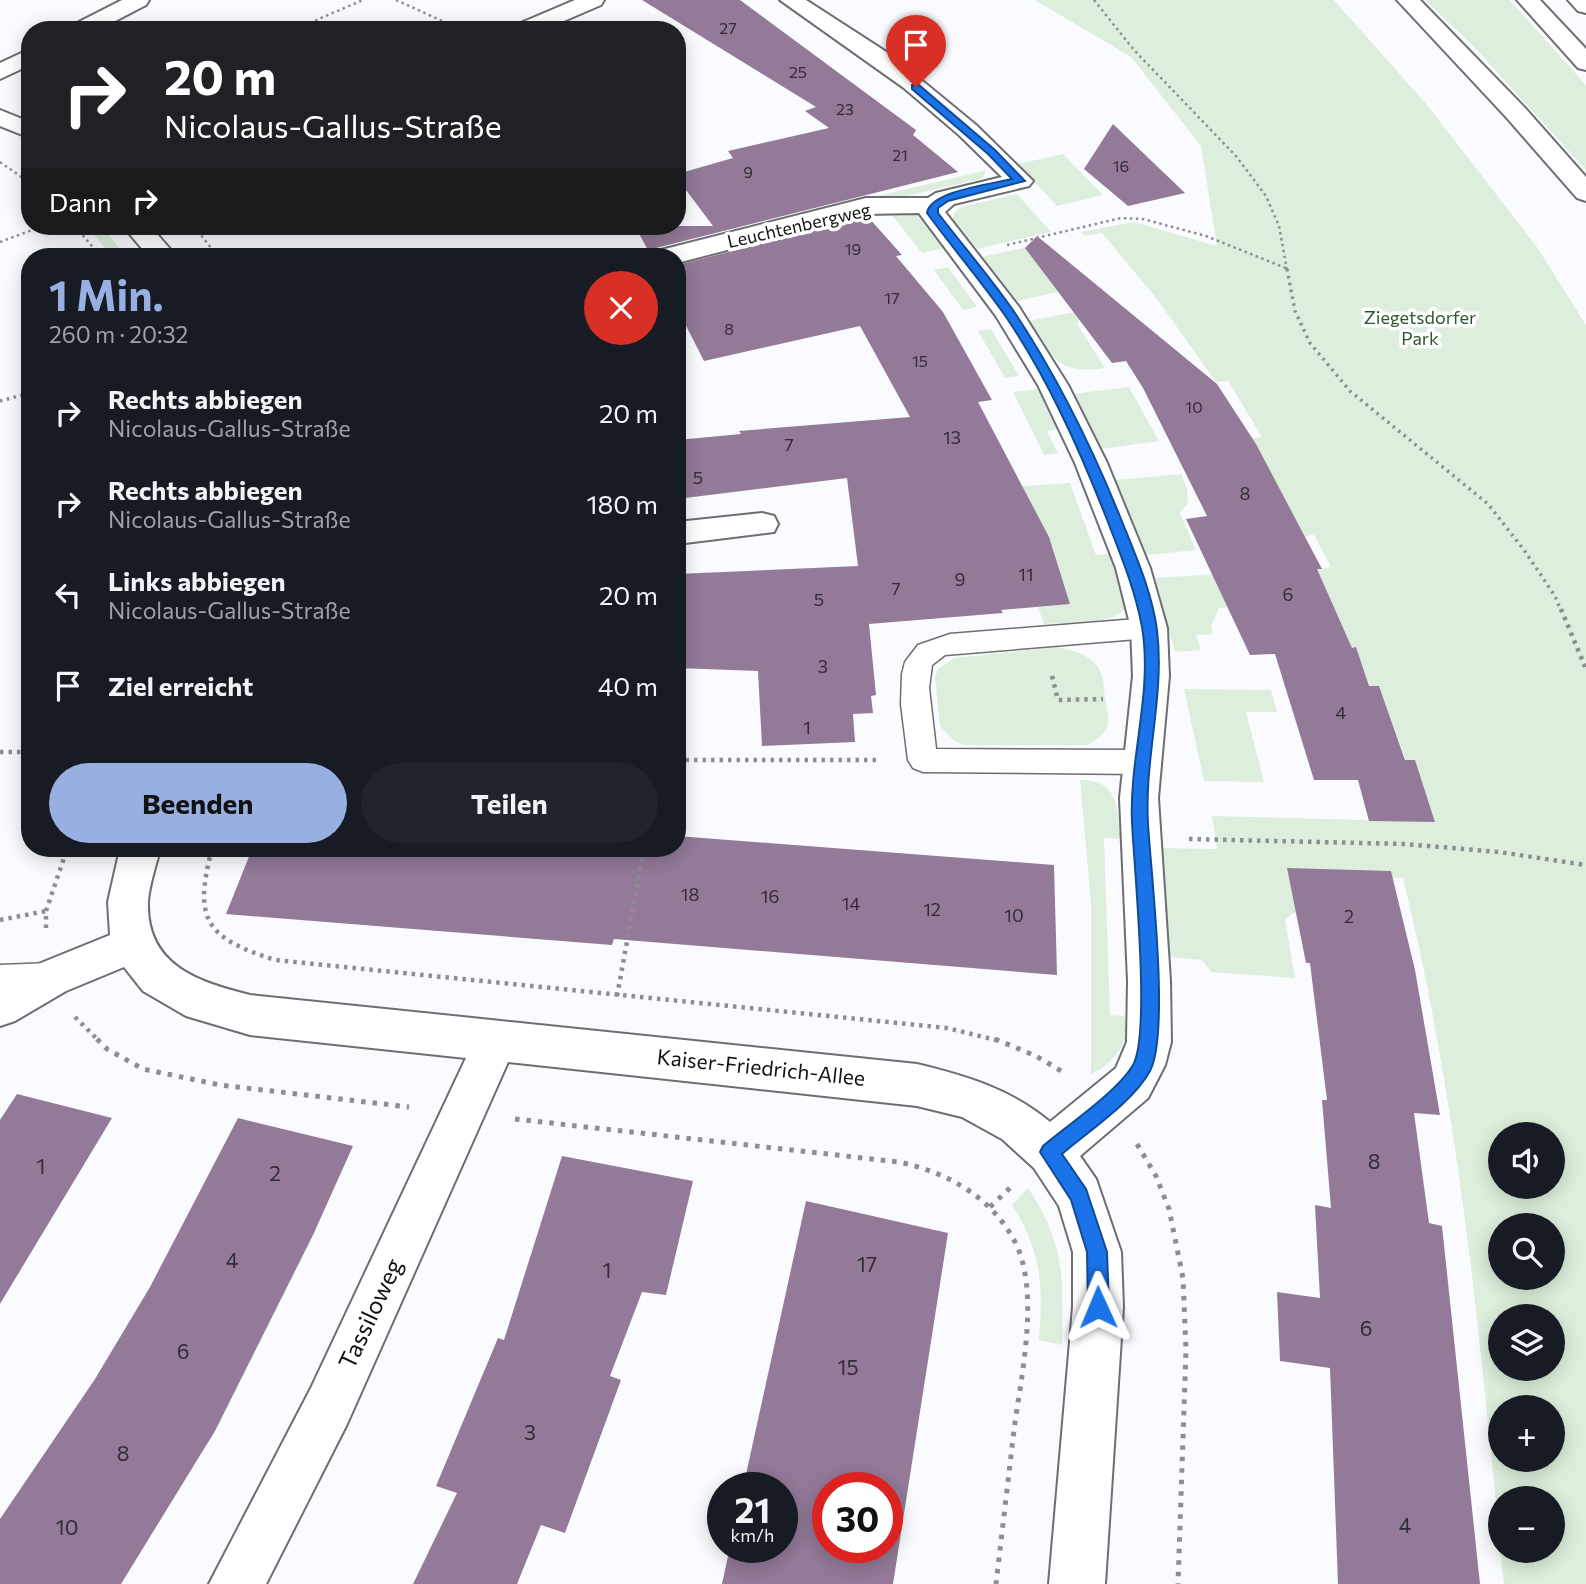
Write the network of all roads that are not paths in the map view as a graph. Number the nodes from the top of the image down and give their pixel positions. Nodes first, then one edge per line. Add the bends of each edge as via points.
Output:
1 (138, 0) edge
2 (593, 0) edge
3 (791, 0) edge
4 (1408, 0) edge
5 (1528, 0) edge
6 (98, 21) edge
7 (545, 21) edge
8 (21, 61) edge
9 (1586, 63) edge
10 (0, 72) edge
11 (0, 117) edge
12 (21, 127) edge
13 (1586, 193) edge
14 (933, 206) junction
15 (686, 252) edge
16 (761, 524) dead end
17 (686, 532) edge
18 (1149, 628) junction
19 (1141, 762) junction
20 (138, 857) edge
21 (132, 945) junction
22 (51, 978) junction
23 (0, 980) edge
24 (0, 1007) edge
25 (496, 1040) junction
26 (1050, 1152) junction
27 (237, 1584) edge
28 (1077, 1584) edge

1 - 6 main road
2 - 7 main road
3 - 14 main road via 872,53 938,104 1020,181 945,198
4 - 13 main road
5 - 9 main road
8 - 10 main road
11 - 12 main road
14 - 15 main road, Leuchtenbergweg via 866,206
14 - 18 main road via 936,220 1009,313 1053,385 1091,463 1133,568
16 - 17 main road
18 - 19 main road via 1152,676
18 - 19 lane via 950,644 923,654 914,678 923,760
19 - 26 main road via 1139,837 1149,1042 1132,1083
20 - 21 main road via 128,902
21 - 22 main road
21 - 25 main road, Kaiser-Friedrich-Allee via 158,978 201,1002 250,1015
22 - 23 lane
22 - 24 main road
25 - 26 main road, Kaiser-Friedrich-Allee via 917,1085 971,1098 1018,1124
25 - 27 main road, Tassiloweg via 329,1406
26 - 28 main road, Kaiser-Friedrich-Allee via 1079,1195 1097,1252 1098,1307

